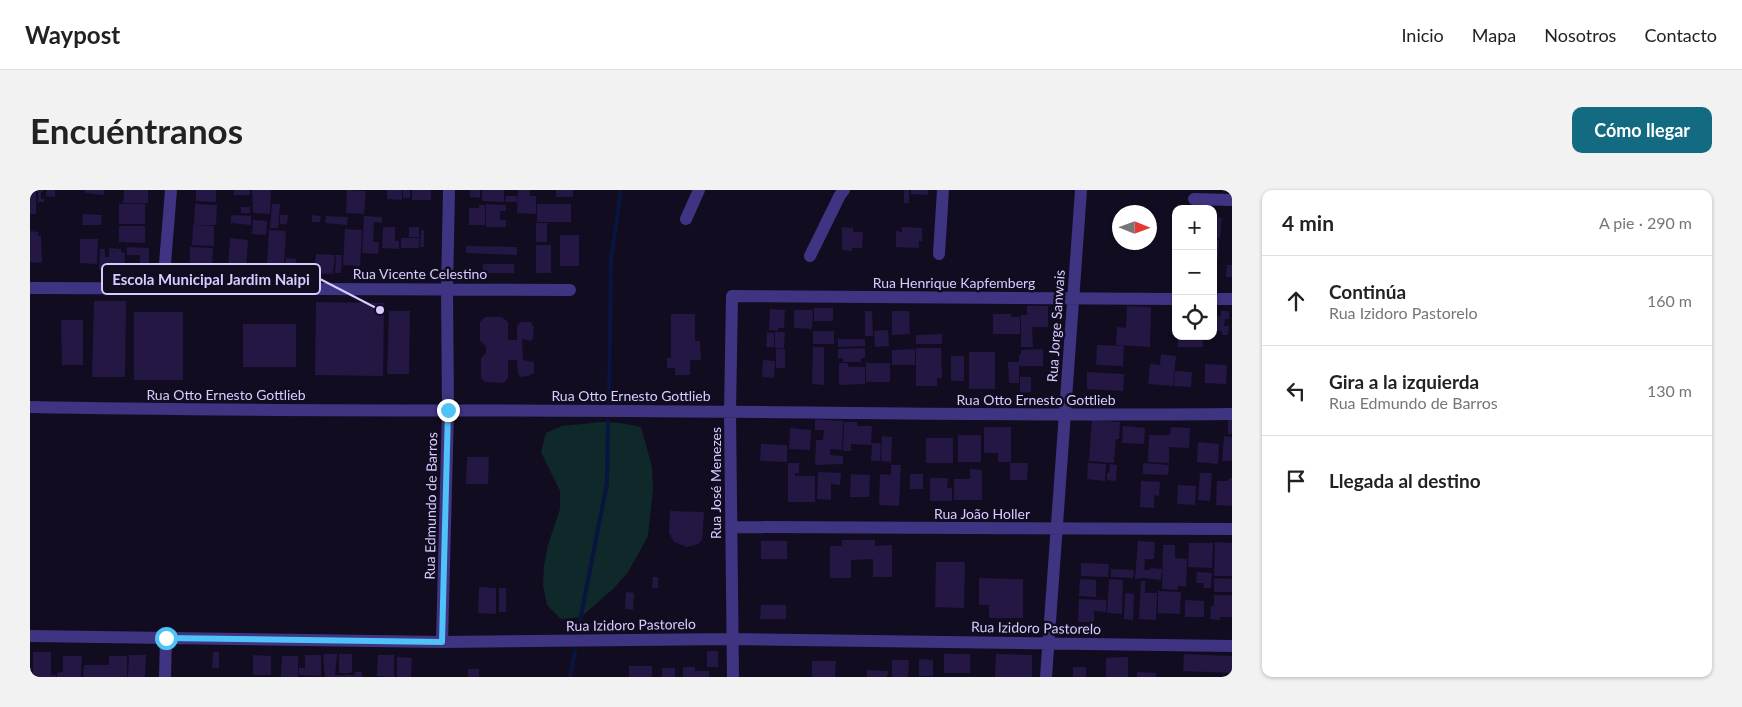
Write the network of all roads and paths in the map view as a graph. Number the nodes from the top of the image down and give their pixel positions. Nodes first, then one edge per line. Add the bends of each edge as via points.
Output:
1 (171, 190) edge
2 (449, 190) edge
3 (699, 190) edge
4 (844, 190) edge
5 (943, 190) edge
6 (1081, 190) edge
7 (1194, 199) dead end
8 (1232, 200) edge
9 (686, 220) dead end
10 (939, 254) dead end
11 (810, 256) dead end
12 (30, 288) edge
13 (163, 288) junction
14 (447, 289) junction
15 (570, 290) dead end
16 (732, 296) joint
17 (1074, 298) junction
18 (1172, 299) edge
19 (1217, 299) edge
20 (1232, 299) edge
21 (30, 407) edge
22 (448, 410) junction
23 (730, 412) junction
24 (1232, 414) edge
25 (1065, 416) junction
26 (731, 527) junction
27 (1232, 529) edge
28 (1056, 530) junction
29 (30, 636) edge
30 (166, 638) junction
31 (731, 639) junction
32 (442, 642) junction
33 (1049, 643) junction
34 (1232, 646) edge
35 (165, 677) edge
36 (733, 677) edge
37 (1046, 677) edge

1 - 13 street
2 - 14 street, Rua Edmundo de Barros
3 - 9 street
4 - 11 street
5 - 10 street
6 - 17 street, Rua Jorge Sanwais
7 - 8 street
12 - 13 street, Rua Vicente Celestino
13 - 14 street, Rua Vicente Celestino
14 - 15 street, Rua Vicente Celestino
14 - 22 street, Rua Edmundo de Barros
16 - 17 street, Rua Henrique Kapfemberg
16 - 23 street, Rua José Menezes
17 - 18 street, Rua Henrique Kapfemberg
17 - 25 street, Rua Jorge Sanwais
19 - 20 street
21 - 22 street, Rua Otto Ernesto Gottlieb
22 - 23 street, Rua Otto Ernesto Gottlieb
22 - 32 street, Rua Edmundo de Barros
23 - 25 street, Rua Otto Ernesto Gottlieb
23 - 26 street, Rua José Menezes
24 - 25 street, Rua Otto Ernesto Gottlieb
25 - 28 street, Rua Jorge Sanwais
26 - 28 street, Rua João Holler
26 - 31 street, Rua José Menezes
27 - 28 street, Rua João Holler
28 - 33 street, Rua Jorge Sanwais
29 - 30 street, Rua Izidoro Pastorelo
30 - 32 street, Rua Izidoro Pastorelo
30 - 35 street
31 - 32 street, Rua Izidoro Pastorelo
31 - 33 street, Rua Izidoro Pastorelo
31 - 36 street, Rua José Menezes
33 - 34 street, Rua Izidoro Pastorelo
33 - 37 street, Rua Jorge Sanwais

